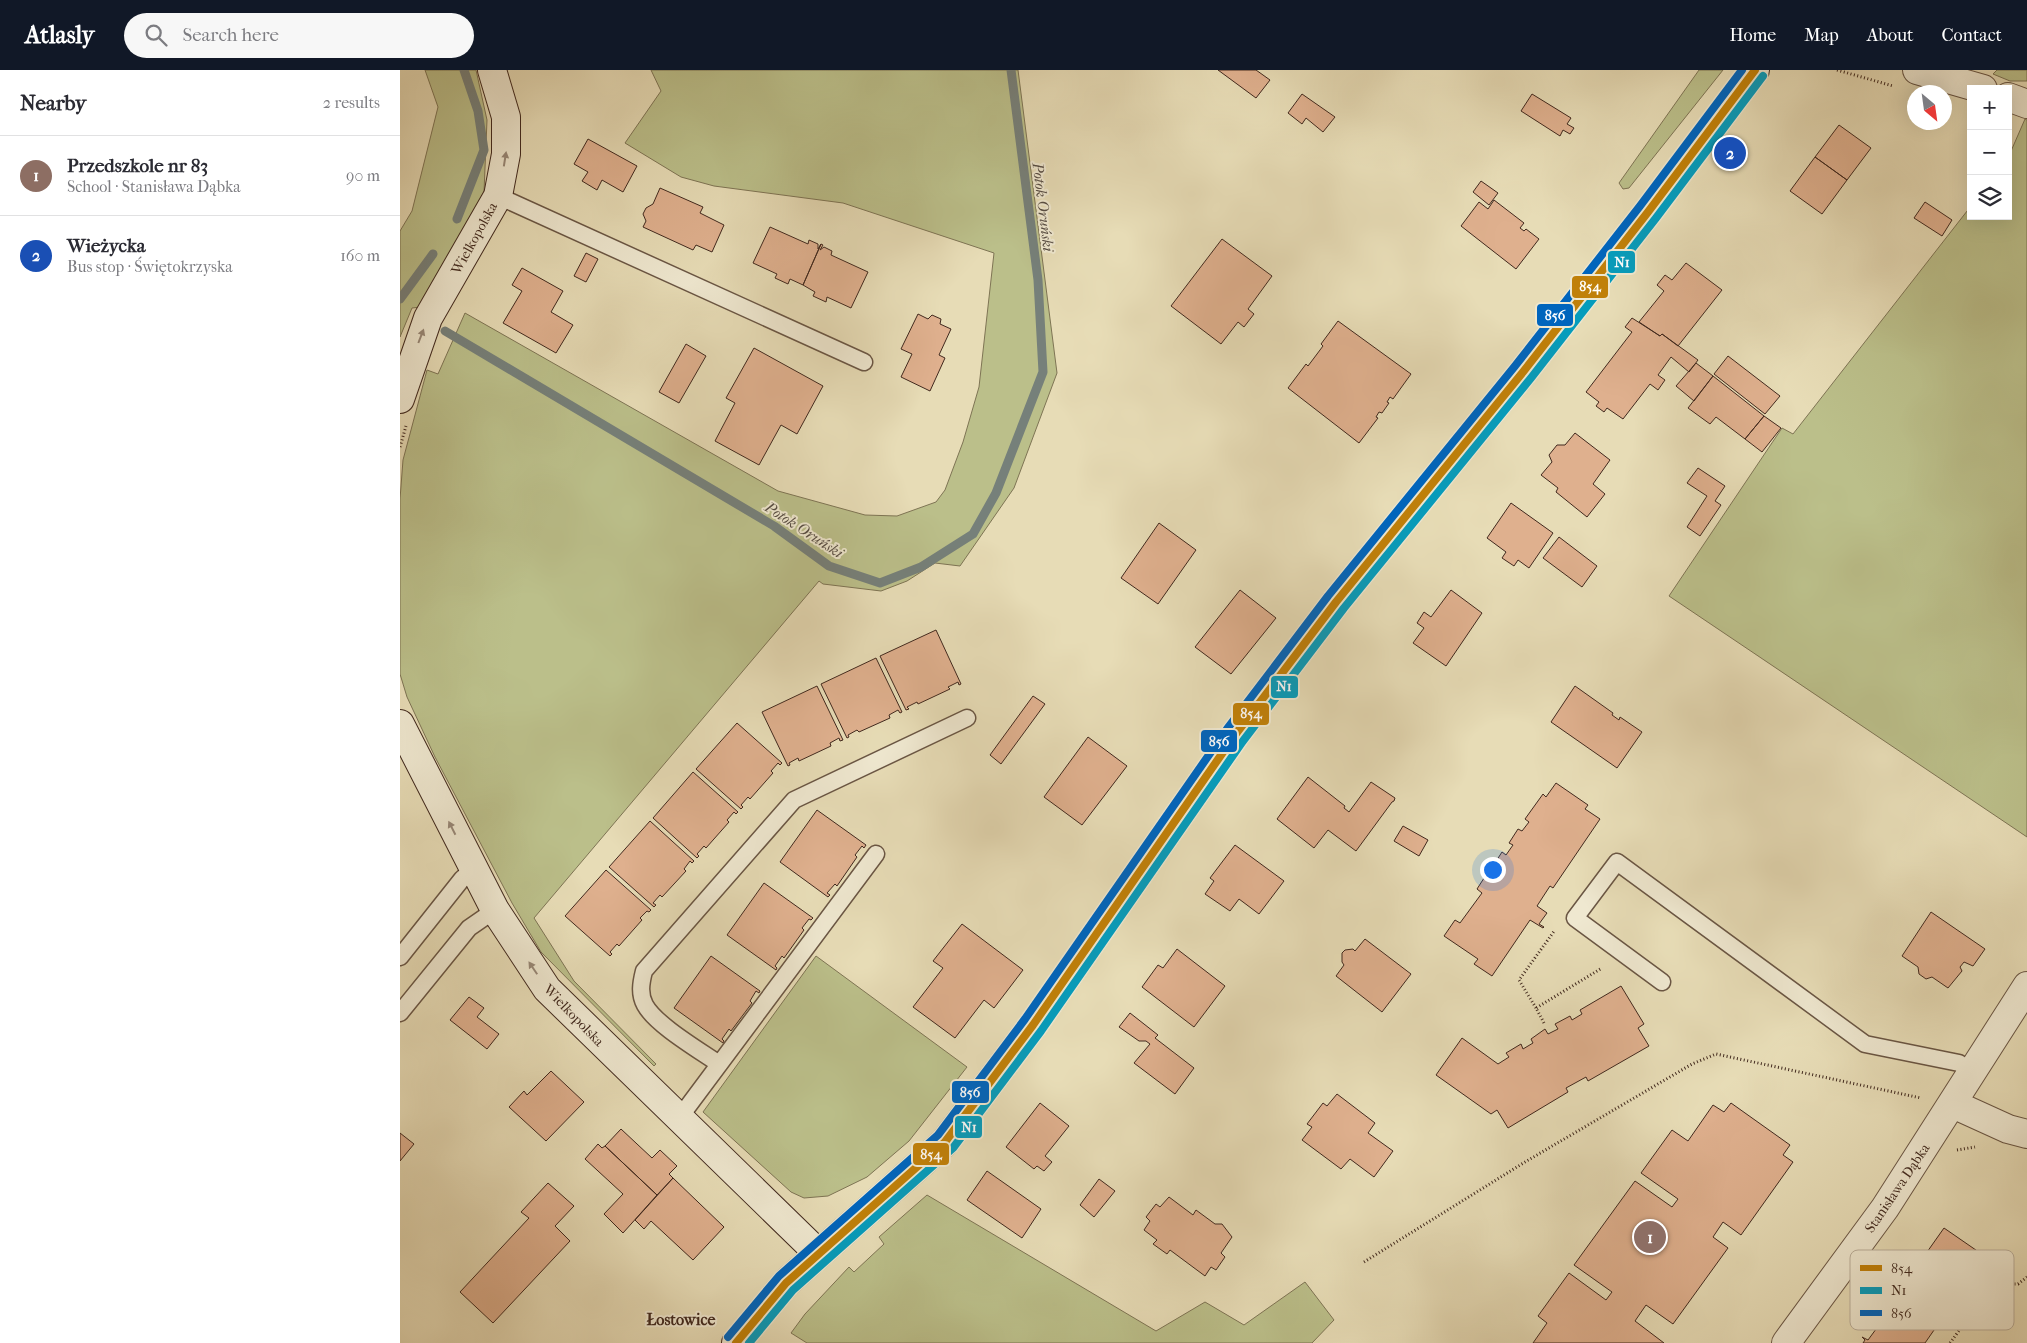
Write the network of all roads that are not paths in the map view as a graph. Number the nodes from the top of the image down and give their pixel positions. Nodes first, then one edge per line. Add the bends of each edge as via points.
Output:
1 (492, 70) edge
2 (1755, 70) edge
3 (1907, 79) edge
4 (1978, 81) edge
5 (2012, 98) edge
6 (2027, 104) edge
7 (498, 196) junction
8 (864, 362) dead end
9 (400, 399) edge
10 (968, 718) dead end
11 (400, 724) edge
12 (876, 854) dead end
13 (473, 869) junction
14 (495, 910) junction
15 (400, 957) edge
16 (1662, 982) dead end
17 (2027, 986) edge
18 (400, 1013) edge
19 (719, 1064) junction
20 (1972, 1072) junction
21 (1953, 1104) junction
22 (680, 1117) junction
23 (2027, 1134) edge
24 (1854, 1250) edge
25 (818, 1253) junction
26 (1850, 1256) edge
27 (736, 1343) edge
28 (1786, 1343) edge

7 -> 1 street, Wielkopolska via 506,154 506,117
2 - 25 street via 1523,372 1336,602 1235,735 1033,1024 945,1142
3 - 4 street
5 - 6 street
7 - 8 lane
9 -> 7 street, Wielkopolska via 428,318
10 - 19 lane via 794,800 644,971 640,988 644,1005 655,1018
13 -> 11 street, Wielkopolska
12 - 19 lane
13 - 14 street, Wielkopolska
13 - 15 lane
14 - 18 lane via 469,928
22 -> 14 street, Wielkopolska via 547,989
16 - 20 lane via 1575,918 1617,862 1865,1044 1959,1063
17 - 20 street, Stanisława Dąbka
19 - 22 lane
20 - 21 street, Stanisława Dąbka
21 - 23 street via 2008,1129
21 - 24 street, Stanisława Dąbka
22 - 25 street, Wielkopolska
25 - 27 street via 786,1283
26 - 28 street, Stanisława Dąbka

